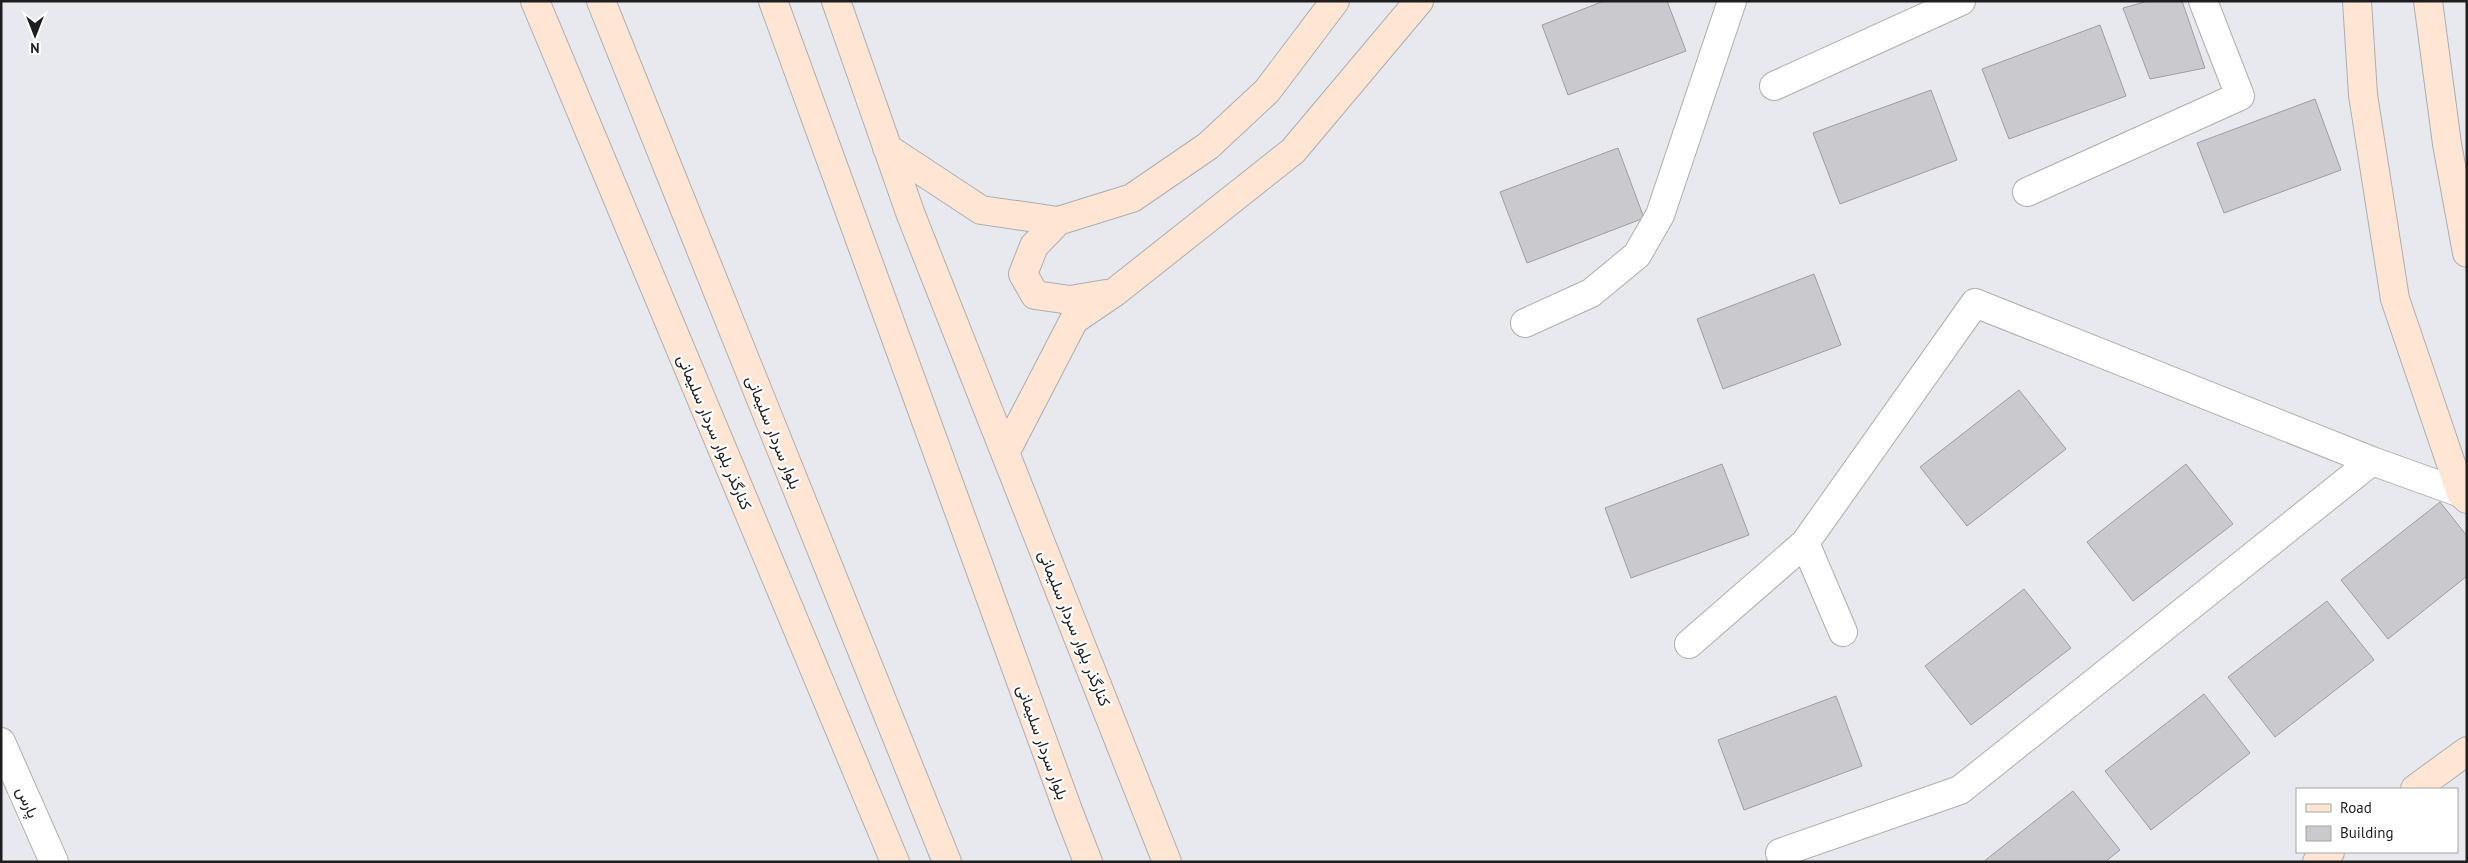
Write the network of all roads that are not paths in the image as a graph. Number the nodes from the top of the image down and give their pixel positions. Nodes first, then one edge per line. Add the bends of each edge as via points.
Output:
1 (535, 1) edge
2 (601, 1) edge
3 (773, 1) edge
4 (836, 1) edge
5 (1335, 1) edge
6 (1418, 1) edge
7 (1732, 1) edge
8 (1961, 1) edge
9 (2203, 1) edge
10 (2357, 1) edge
11 (2428, 1) edge
12 (1914, 9) edge
13 (1774, 86) dead end
14 (887, 148) junction
15 (2027, 192) dead end
16 (1058, 221) junction
17 (2467, 253) edge
18 (1115, 292) junction
19 (1525, 323) dead end
20 (1005, 453) junction
21 (2372, 461) junction
22 (2465, 494) edge
23 (1805, 543) junction
24 (1843, 632) dead end
25 (1689, 644) dead end
26 (1, 742) edge
27 (2467, 751) edge
28 (2416, 788) edge
29 (2329, 853) edge
30 (1780, 854) dead end
31 (54, 862) edge
32 (895, 862) edge
33 (946, 862) edge
34 (1088, 862) edge
35 (1167, 862) edge
36 (2317, 862) edge

1 - 32 street, کنارگذر بلوار سردار سلیمانی
2 - 33 street, بلوار سردار سلیمانی
3 - 34 street, بلوار سردار سلیمانی
4 - 14 street, کنارگذر بلوار سردار سلیمانی
5 - 16 street via 1267,92 1208,146 1132,198
6 - 18 street via 1293,151
7 - 19 street via 1660,215 1637,255 1591,293
8 - 12 street
9 - 15 street via 2240,96
10 - 22 street via 2363,94 2395,299
11 - 17 street via 2446,144
12 - 13 street
14 - 16 street via 981,210
14 - 20 street, کنارگذر بلوار سردار سلیمانی
16 - 18 street via 1034,246 1023,274 1035,295 1070,300
18 - 20 street via 1074,320
20 - 35 street, کنارگذر بلوار سردار سلیمانی
21 - 22 street
21 - 23 street via 1976,303
21 - 30 street via 1960,790
23 - 24 street
23 - 25 street
26 - 31 street, پارس
27 - 28 street
29 - 36 street

